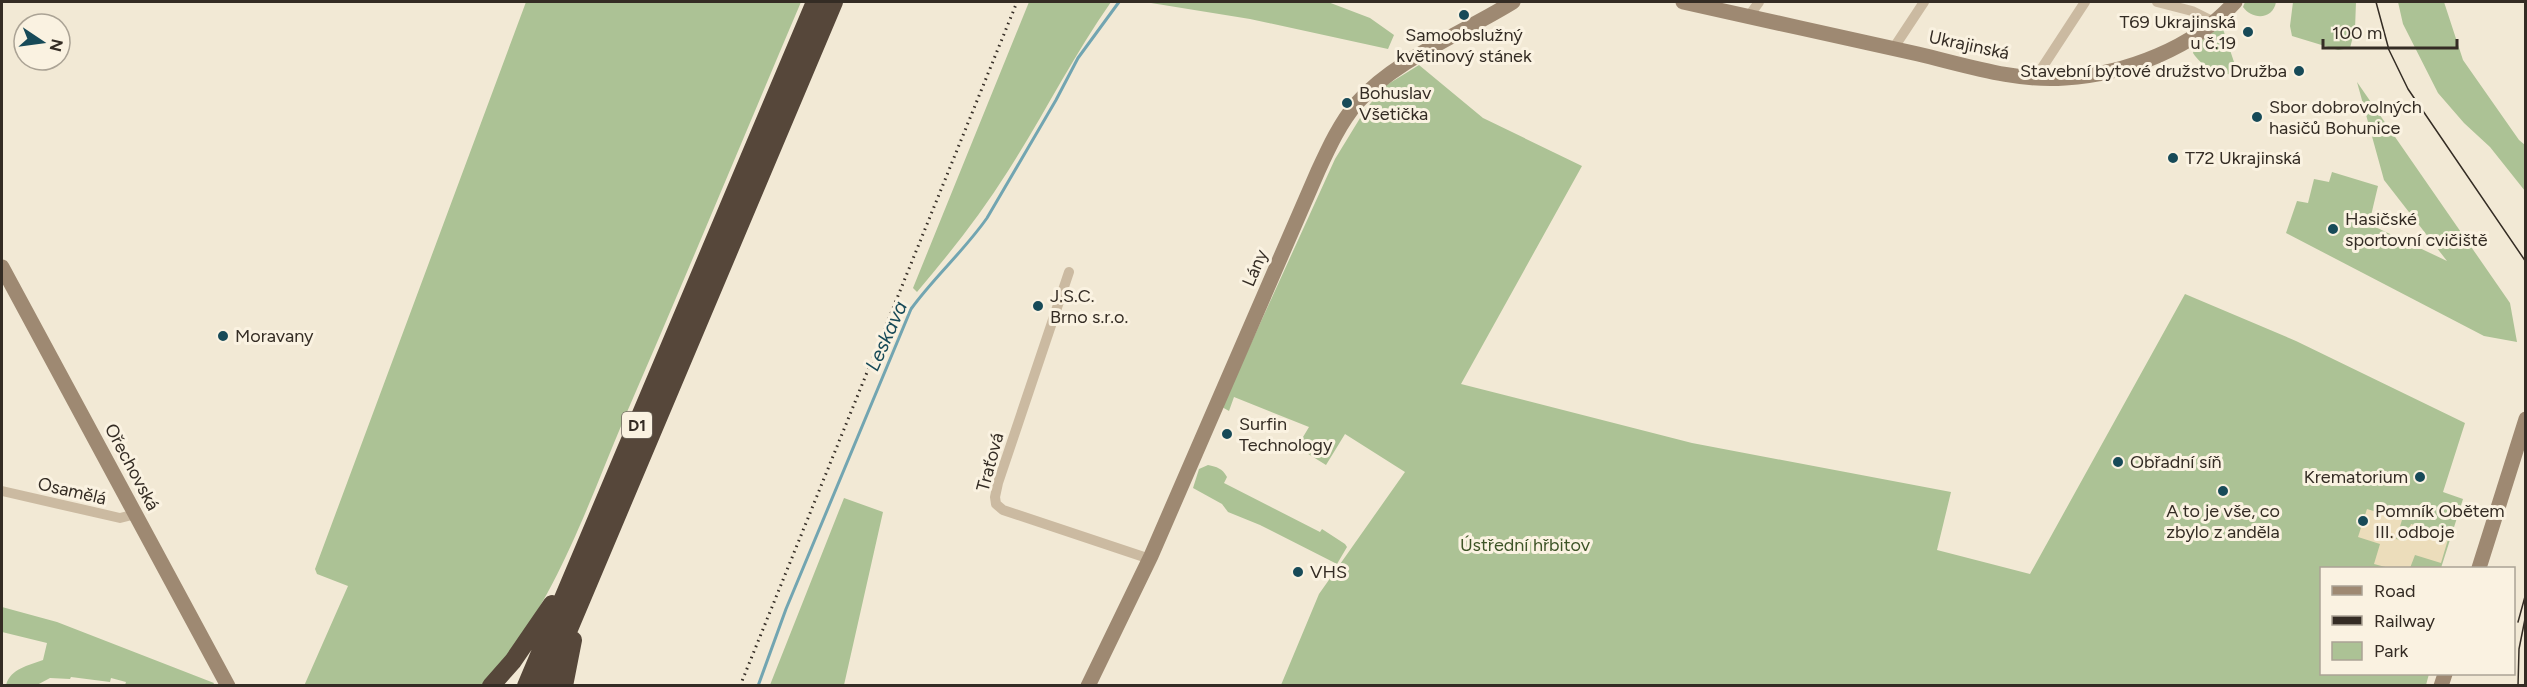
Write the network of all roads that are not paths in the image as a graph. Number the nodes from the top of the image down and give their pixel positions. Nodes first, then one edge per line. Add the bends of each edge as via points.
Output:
1 (815, 2) edge
2 (834, 2) edge
3 (1513, 2) edge
4 (1683, 2) edge
5 (1759, 2) edge
6 (1924, 2) edge
7 (2085, 2) edge
8 (2157, 2) edge
9 (2235, 2) edge
10 (1749, 16) junction
11 (2214, 22) junction
12 (1893, 49) junction
13 (2036, 77) junction
14 (2, 267) edge
15 (1069, 272) dead end
16 (2526, 419) edge
17 (2, 491) edge
18 (136, 514) junction
19 (1150, 559) junction
20 (2479, 567) edge
21 (583, 573) junction
22 (228, 686) edge
23 (491, 686) edge
24 (526, 686) edge
25 (545, 686) edge
26 (564, 686) edge
27 (1088, 686) edge

1 - 21 highway, D1
2 - 21 highway, D1
3 - 19 street, Lány via 1385,78 1361,99 1344,122 1322,164
4 - 10 street, Ukrajinská
5 - 10 street
6 - 12 street, Ukrajinská
7 - 13 street
8 - 11 street via 2192,11
9 - 11 street, Ukrajinská
10 - 12 street, Ukrajinská
11 - 13 street, Ukrajinská via 2142,62 2101,74 2063,79
12 - 13 street, Ukrajinská via 1999,73
14 - 18 street, Ořechovská
15 - 19 street, Traťová via 998,483 996,504 1003,510
16 - 20 street
17 - 18 street, Osamělá via 120,518
18 - 22 street, Ořechovská
19 - 27 street, Lány
21 - 23 highway
21 - 24 highway, D1
21 - 25 highway, D1
21 - 26 highway

